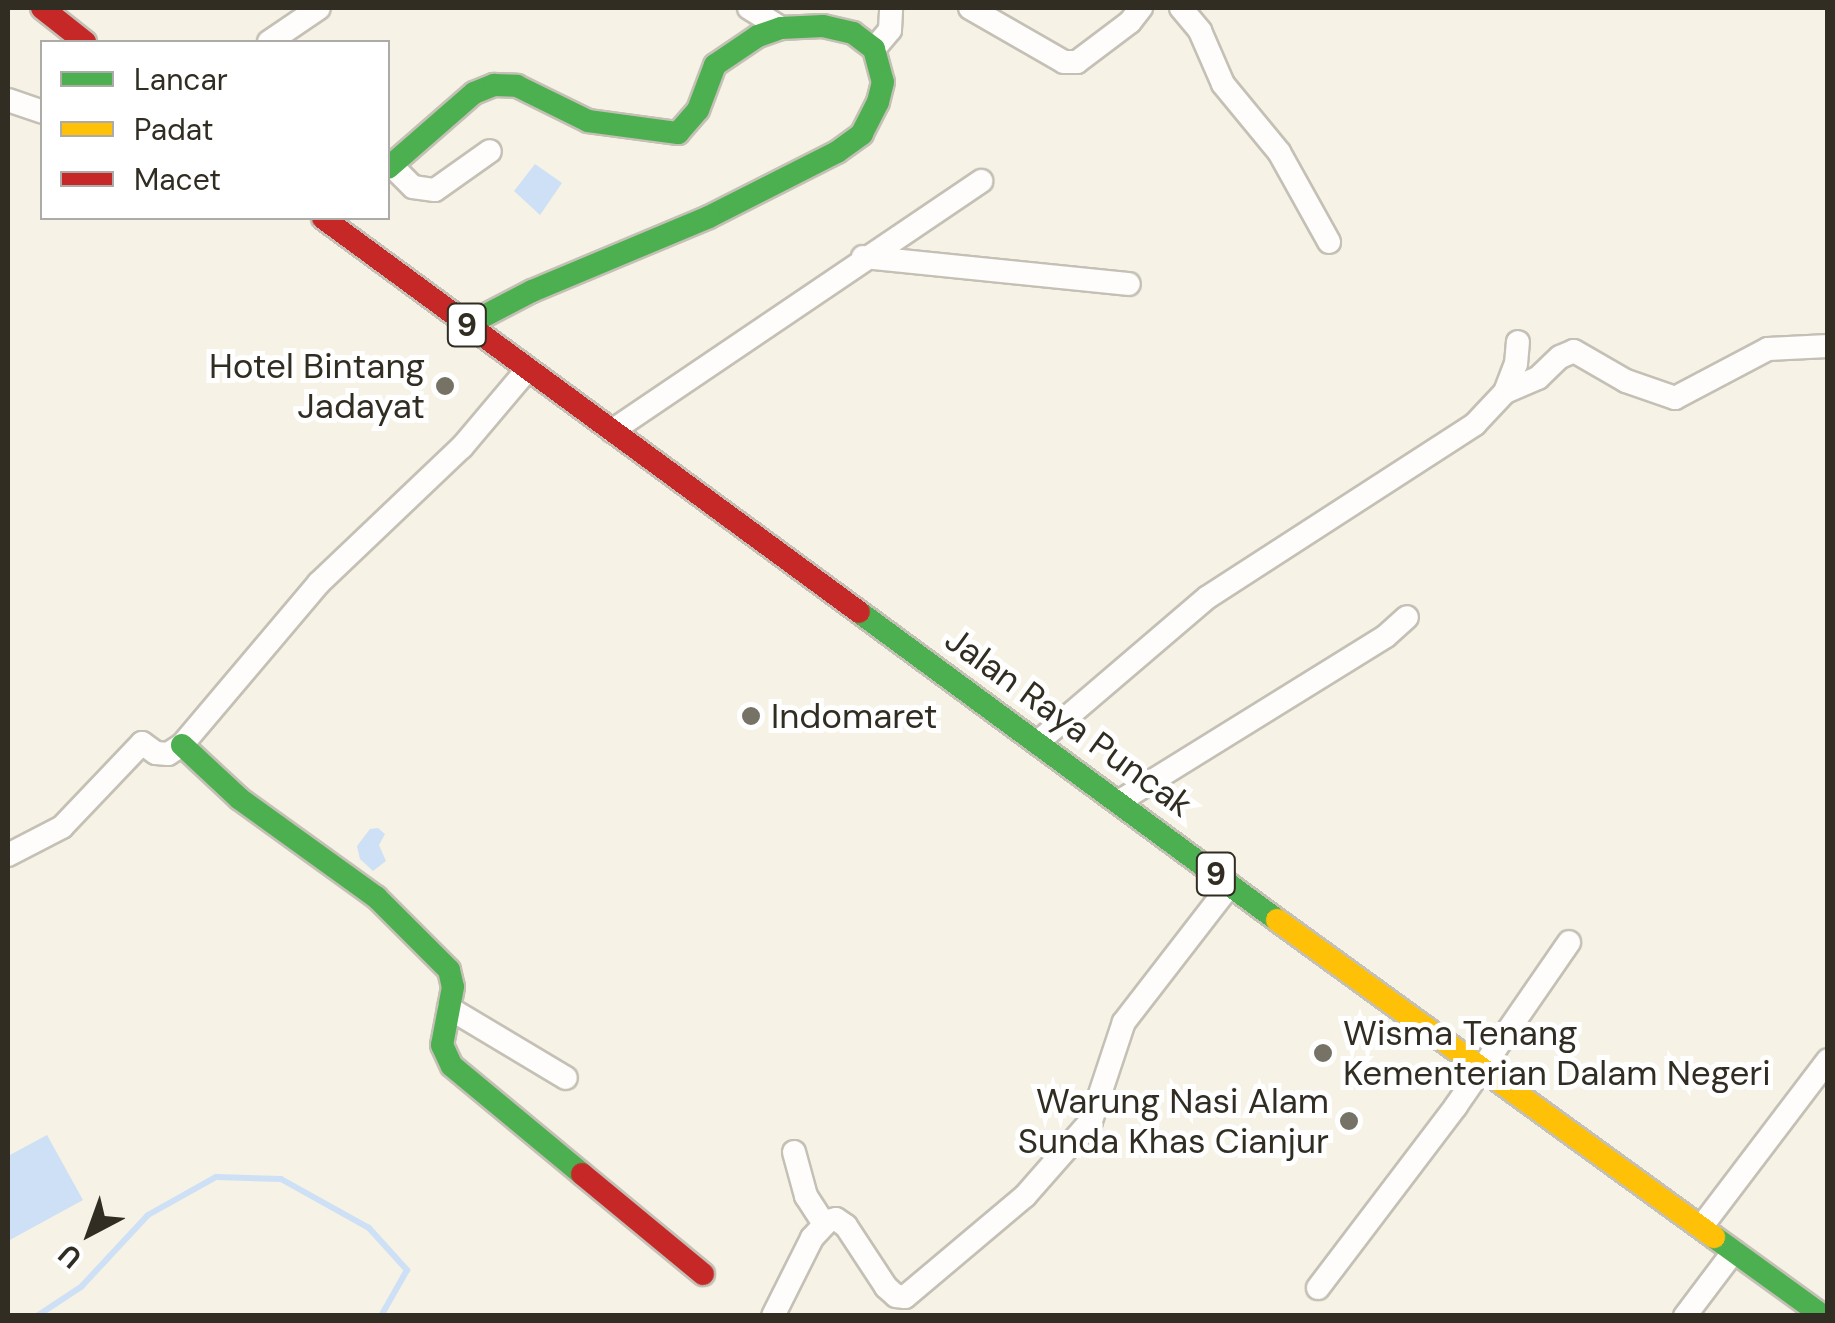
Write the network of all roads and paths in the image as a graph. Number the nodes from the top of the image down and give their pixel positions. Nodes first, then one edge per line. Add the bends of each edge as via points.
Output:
1 (318, 8) edge
2 (749, 8) edge
3 (891, 8) edge
4 (970, 8) edge
5 (1141, 8) edge
6 (1181, 8) edge
7 (48, 9) edge
8 (781, 28) junction
9 (83, 40) edge
10 (272, 40) edge
11 (874, 50) junction
12 (8, 100) edge
13 (40, 111) edge
14 (490, 152) dead end
15 (390, 165) edge
16 (390, 167) edge
17 (982, 180) dead end
18 (330, 220) edge
19 (1329, 242) dead end
20 (863, 257) junction
21 (1129, 284) dead end
22 (467, 324) junction
23 (1518, 342) dead end
24 (1828, 346) edge
25 (527, 370) junction
26 (1505, 392) junction
27 (612, 431) junction
28 (1407, 617) dead end
29 (1038, 742) junction
30 (182, 745) junction
31 (1120, 802) junction
32 (8, 855) edge
33 (1230, 884) junction
34 (1569, 942) dead end
35 (449, 1008) junction
36 (1828, 1060) edge
37 (1482, 1070) junction
38 (566, 1078) dead end
39 (794, 1152) dead end
40 (824, 1224) junction
41 (1702, 1226) junction
42 (1734, 1251) junction
43 (704, 1274) dead end
44 (1318, 1288) dead end
45 (773, 1316) edge
46 (1684, 1316) edge
47 (1823, 1316) edge

1 - 10 street
2 - 8 street
3 - 11 street via 890,30
4 - 5 street via 1064,62 1086,58
6 - 19 street via 1200,31 1223,84 1279,152
7 - 9 main road
8 - 11 main road via 853,33
8 - 15 main road via 721,59 698,110 678,133 588,120 517,86 494,85 474,93
11 - 22 main road via 883,82 878,102 862,134 837,152
12 - 13 street
14 - 16 street via 435,190 412,187
17 - 20 street
18 - 22 main road, Jalan Raya Puncak / 9
20 - 21 street
20 - 27 street
22 - 25 main road, Jalan Raya Puncak / 9
23 - 26 street
24 - 26 street via 1768,349 1675,398 1626,382 1574,351
25 - 27 main road, Jalan Raya Puncak / 9
25 - 30 street via 462,447 319,583
26 - 29 street via 1475,424 1208,597
27 - 29 main road, Jalan Raya Puncak / 9
28 - 31 street
29 - 31 main road, Jalan Raya Puncak / 9
30 - 32 street via 168,754 142,742 62,827
30 - 35 main road via 240,799 376,898 449,970
31 - 33 main road, Jalan Raya Puncak / 9
33 - 37 main road, Jalan Raya Puncak / 9
33 - 40 street via 1124,1022 1091,1122 1026,1196 914,1293 896,1296 846,1226 836,1219
34 - 37 street
35 - 38 street
35 - 43 main road via 442,1045 452,1066
36 - 41 street
37 - 41 main road, Jalan Raya Puncak / 9
37 - 44 street
39 - 40 street via 806,1196
40 - 45 street
41 - 42 main road, Jalan Raya Puncak / 9
42 - 46 street
42 - 47 main road, Jalan Raya Puncak / 9

